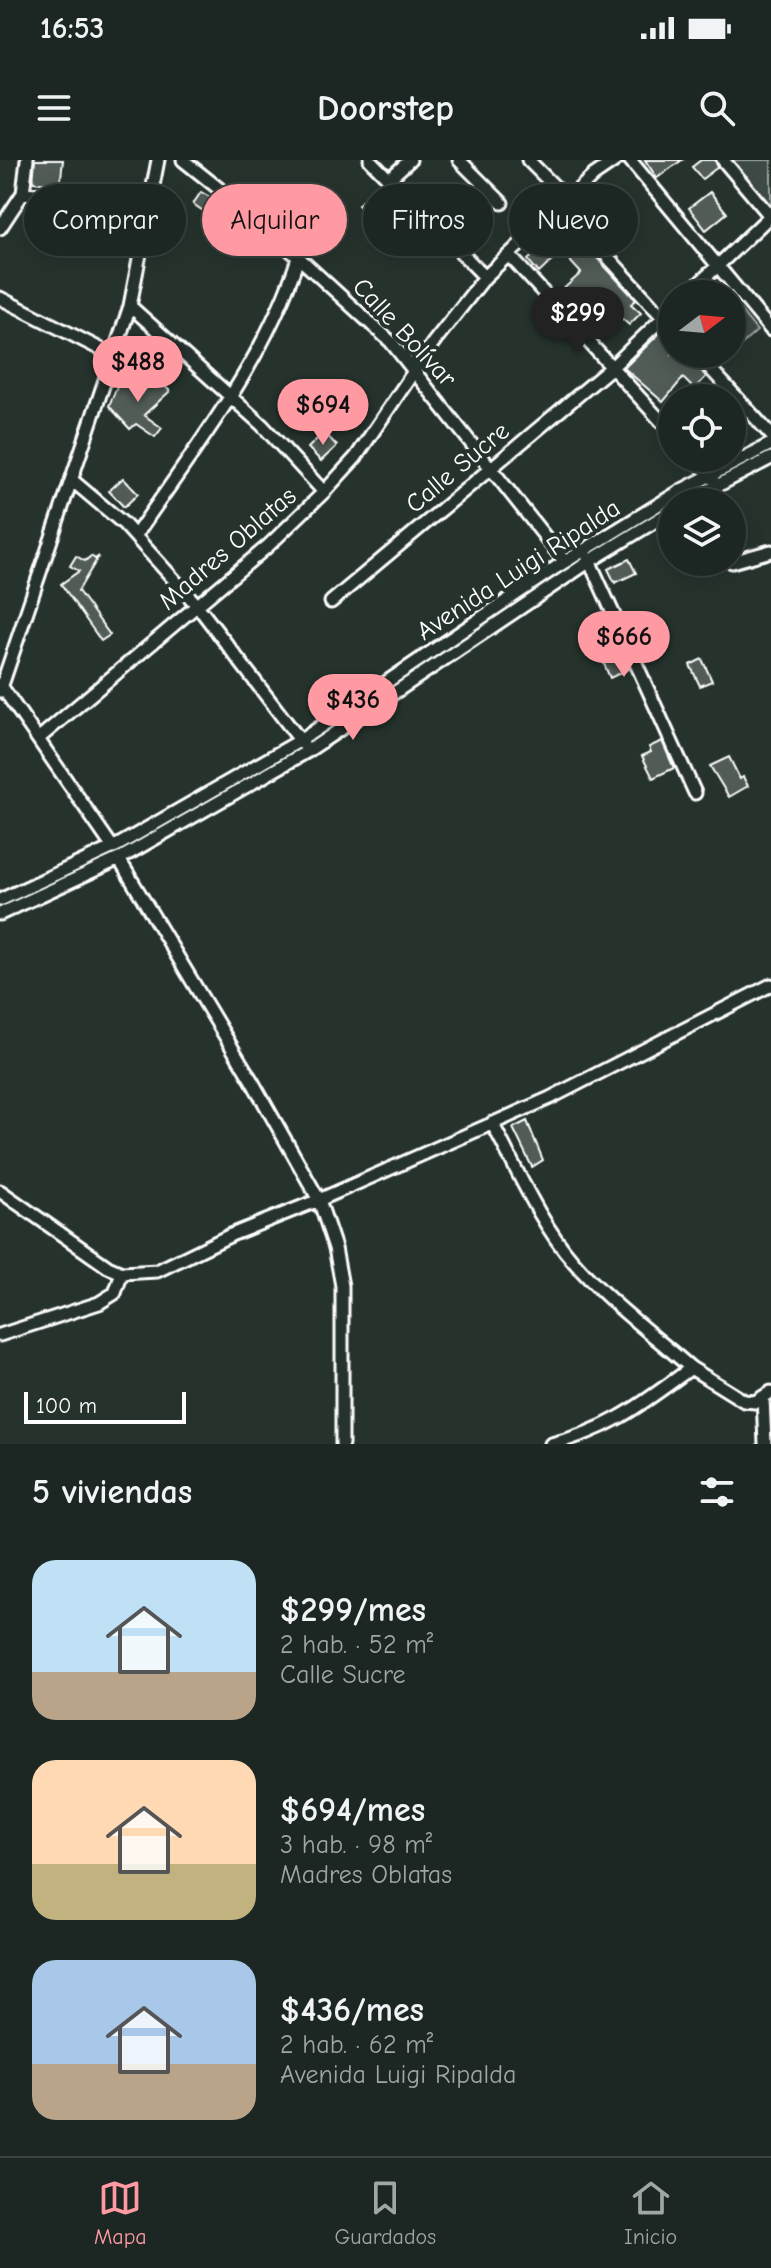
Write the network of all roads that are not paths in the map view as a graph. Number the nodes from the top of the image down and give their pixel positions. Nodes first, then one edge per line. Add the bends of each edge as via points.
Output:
1 (27, 160) edge
2 (158, 160) edge
3 (183, 160) edge
4 (370, 160) edge
5 (410, 160) edge
6 (459, 160) edge
7 (528, 160) edge
8 (630, 160) edge
9 (723, 160) edge
10 (613, 161) edge
11 (389, 179) junction
12 (154, 184) edge
13 (549, 184) edge
14 (587, 184) edge
15 (23, 193) joint
16 (502, 203) dead end
17 (771, 216) edge
18 (0, 228) edge
19 (509, 255) edge
20 (140, 256) edge
21 (510, 256) edge
22 (613, 256) edge
23 (298, 258) junction
24 (718, 266) junction
25 (485, 277) junction
26 (703, 280) edge
27 (0, 298) edge
28 (130, 306) junction
29 (658, 306) edge
30 (658, 327) edge
31 (771, 330) edge
32 (112, 355) junction
33 (612, 367) junction
34 (710, 368) edge
35 (415, 369) junction
36 (229, 397) junction
37 (658, 418) edge
38 (771, 435) edge
39 (771, 444) edge
40 (771, 458) edge
41 (491, 468) junction
42 (706, 472) edge
43 (713, 480) junction
44 (73, 481) junction
45 (704, 488) edge
46 (324, 492) junction
47 (658, 518) edge
48 (135, 536) junction
49 (771, 551) edge
50 (587, 556) junction
51 (746, 558) edge
52 (565, 562) junction
53 (331, 602) dead end
54 (196, 604) junction
55 (1, 687) edge
56 (38, 739) junction
57 (301, 740) junction
58 (308, 751) junction
59 (695, 793) dead end
60 (116, 853) junction
61 (0, 900) edge
62 (0, 914) edge
63 (771, 985) edge
64 (492, 1123) junction
65 (0, 1191) edge
66 (319, 1200) junction
67 (122, 1273) junction
68 (0, 1335) edge
69 (691, 1368) junction
70 (767, 1395) edge
71 (342, 1444) edge
72 (551, 1444) edge
73 (765, 1444) edge

1 - 15 street
2 - 12 street
3 - 23 street, Calle Bolívar
4 - 11 street
5 - 11 street
6 - 16 street
7 - 13 street
8 - 24 street
9 - 17 street
10 - 14 street, Madres Oblatas
11 - 25 street
15 - 18 street
17 - 24 street
19 - 25 street, Madres Oblatas
20 - 28 street
21 - 33 street
22 - 29 street
23 - 35 street, Calle Bolívar
23 - 36 street via 258,352
24 - 26 street
24 - 31 street
25 - 35 street, Madres Oblatas
27 - 32 street
28 - 32 street
28 - 36 street
30 - 33 street, Calle Sucre
32 - 44 street
33 - 37 street
33 - 41 street, Calle Sucre
34 - 38 street
35 - 41 street, Calle Bolívar
35 - 46 street, Madres Oblatas via 356,457
36 - 46 street
36 - 48 street
39 - 43 street, Avenida Luigi Ripalda
40 - 43 street, Avenida Luigi Ripalda
41 - 52 street, Calle Bolívar
41 - 53 street, Calle Sucre
42 - 43 street
43 - 45 street, Avenida Luigi Ripalda
43 - 50 street, Avenida Luigi Ripalda
44 - 48 street
44 - 55 street
46 - 54 street, Madres Oblatas
47 - 50 street, Avenida Luigi Ripalda
48 - 54 street
49 - 51 street
50 - 52 street, Avenida Luigi Ripalda
50 - 58 street, Avenida Luigi Ripalda
50 - 59 street
52 - 57 street, Avenida Luigi Ripalda
54 - 56 street, Madres Oblatas
54 - 57 street
55 - 56 street
56 - 60 street
57 - 58 street
57 - 60 street, Avenida Luigi Ripalda
58 - 60 street, Avenida Luigi Ripalda
60 - 61 street, Avenida Luigi Ripalda
60 - 62 street, Avenida Luigi Ripalda
60 - 66 street
63 - 64 street
64 - 66 street
64 - 69 street via 571,1259
65 - 67 street
66 - 67 street via 157,1271
66 - 71 street via 342,1286
67 - 68 street via 115,1293 99,1303
69 - 70 street via 744,1401
69 - 72 street via 605,1427
70 - 73 street

